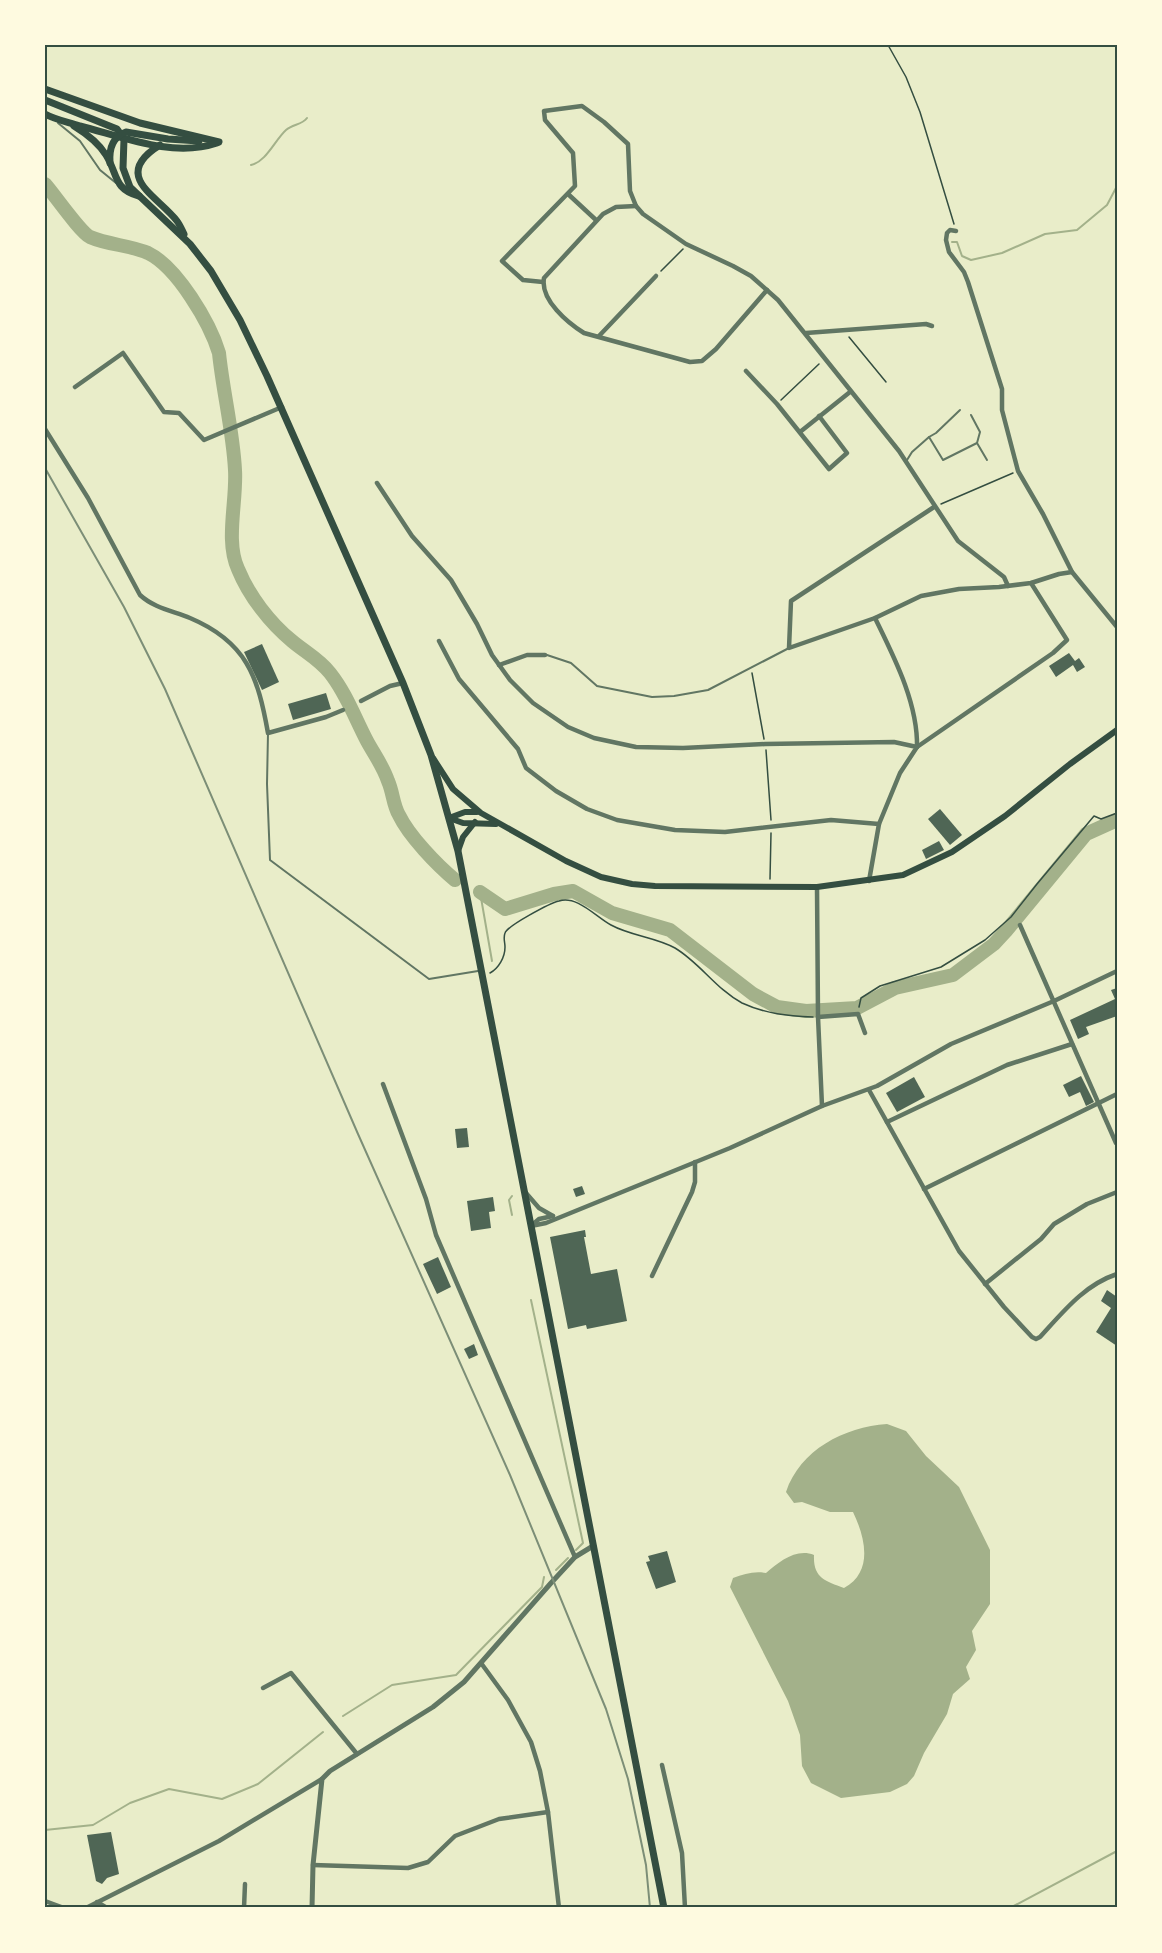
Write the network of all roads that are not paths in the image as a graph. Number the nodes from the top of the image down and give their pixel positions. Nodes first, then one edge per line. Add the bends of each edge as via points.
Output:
1 (45, 89) edge
2 (45, 100) edge
3 (48, 115) edge
4 (68, 123) junction
5 (121, 137) junction
6 (219, 142) junction
7 (160, 145) junction
8 (110, 163) junction
9 (120, 186) junction
10 (568, 194) junction
11 (142, 197) junction
12 (636, 206) junction
13 (596, 220) junction
14 (956, 231) road end
15 (190, 244) junction
16 (656, 276) road end
17 (543, 282) junction
18 (768, 290) junction
19 (932, 326) dead end
20 (806, 333) junction
21 (599, 336) junction
22 (746, 371) dead end
23 (75, 387) dead end
24 (850, 392) junction
25 (282, 407) junction
26 (960, 410) dead end
27 (971, 415) dead end
28 (819, 416) junction
29 (45, 429) edge
30 (800, 432) junction
31 (929, 437) junction
32 (977, 443) junction
33 (987, 460) dead end
34 (905, 462) junction
35 (377, 483) dead end
36 (934, 507) junction
37 (1072, 572) junction
38 (1031, 583) junction
39 (1008, 586) junction
40 (875, 618) junction
41 (1115, 619) edge
42 (1117, 627) edge
43 (439, 640) dead end
44 (789, 648) junction
45 (545, 655) joint
46 (499, 665) junction
47 (403, 683) junction
48 (361, 701) dead end
49 (343, 710) dead end
50 (1117, 730) edge
51 (268, 734) junction
52 (917, 747) junction
53 (431, 755) junction
54 (481, 813) junction
55 (450, 818) junction
56 (475, 822) junction
57 (500, 824) junction
58 (879, 824) junction
59 (458, 852) junction
60 (869, 881) junction
61 (817, 887) junction
62 (1020, 925) dead end
63 (481, 970) junction
64 (1117, 971) edge
65 (1054, 1001) junction
66 (818, 1017) junction
67 (865, 1033) dead end
68 (1072, 1044) junction
69 (383, 1084) dead end
70 (869, 1090) junction
71 (1117, 1094) edge
72 (1098, 1103) junction
73 (822, 1106) junction
74 (887, 1122) junction
75 (1116, 1143) edge
76 (695, 1162) junction
77 (924, 1189) junction
78 (1117, 1192) edge
79 (525, 1193) junction
80 (564, 1215) junction
81 (553, 1216) junction
82 (531, 1226) junction
83 (1117, 1274) edge
84 (652, 1276) dead end
85 (985, 1284) junction
86 (593, 1546) junction
87 (575, 1557) junction
88 (481, 1663) junction
89 (263, 1688) dead end
90 (357, 1754) junction
91 (662, 1765) dead end
92 (322, 1779) junction
93 (548, 1812) junction
94 (313, 1865) junction
95 (245, 1884) dead end
96 (45, 1901) edge
97 (97, 1902) junction
98 (64, 1908) edge
99 (86, 1908) edge
100 (107, 1908) edge
101 (244, 1908) edge
102 (312, 1908) edge
103 (559, 1908) edge
104 (663, 1908) edge
105 (685, 1908) edge

1 - 6 main road via 140,123
2 - 5 main road via 112,126
3 - 4 main road
3 - 9 lane via 80,141 100,170
4 - 5 main road
4 - 8 main road via 94,141
5 - 6 main road via 126,132
5 - 7 main road
5 - 8 main road via 110,149
5 - 11 main road via 125,175 130,187
6 - 7 main road via 195,147
7 - 15 main road via 142,161 139,176 149,195 177,221
8 - 9 main road
9 - 11 main road
10 - 12 street via 575,186 573,153 545,120 544,111 582,106 628,144 630,191
10 - 13 street
10 - 17 street via 502,261 523,280
11 - 15 main road
12 - 13 street via 616,207
12 - 18 street via 654,224 733,266
13 - 17 street
14 - 37 street via 947,233 948,248 968,282 1002,389 1002,410 1018,471
15 - 25 main road via 212,271
16 - 21 street
17 - 21 street via 548,298 577,328
18 - 20 street
18 - 21 street via 702,361 690,362
19 - 20 street
20 - 24 street
22 - 30 street
23 - 25 street via 123,353 164,412 179,412 204,440
24 - 28 street
24 - 34 street
25 - 47 main road
26 - 31 lane
27 - 32 lane via 980,432
28 - 30 street
28 - 30 street via 847,453 829,469
29 - 51 street via 88,498 140,595 152,604 201,623 246,660 262,697
31 - 32 lane via 943,460
31 - 34 lane
32 - 33 lane
34 - 36 street
35 - 46 street via 412,536 451,580
36 - 39 street via 958,541 1004,577
36 - 44 street via 791,601
37 - 38 street
37 - 41 street
38 - 39 street
38 - 52 street via 1067,640
39 - 40 street via 921,596
40 - 44 street
40 - 52 street via 908,698
41 - 42 street
43 - 58 street via 459,679 518,749 526,768 587,809 616,820 675,830 725,832 831,820
44 - 45 lane via 708,690 652,697 597,686 571,663
45 - 46 street via 527,655
46 - 52 street via 533,703 568,727 594,738 636,747 894,742
47 - 48 street
47 - 53 main road
49 - 51 street
50 - 60 main road via 952,852 903,875
51 - 63 lane via 270,860 429,979
52 - 58 street via 900,773
53 - 54 main road via 453,789
53 - 55 main road
54 - 55 main road via 465,812
54 - 57 main road
55 - 56 main road
55 - 59 main road
56 - 57 main road
56 - 59 main road via 463,837
57 - 61 main road via 581,868 618,881 655,886
58 - 60 street
59 - 63 main road
60 - 61 main road
61 - 66 street
62 - 65 street
63 - 79 main road
64 - 65 street
65 - 68 street
65 - 70 street via 951,1044
66 - 67 street via 858,1014
66 - 73 street
68 - 72 street
68 - 74 street via 1007,1065
69 - 87 street via 436,1235
70 - 73 street
70 - 74 street
71 - 72 street
72 - 75 street
72 - 77 street
73 - 76 street
74 - 77 street
76 - 80 street
76 - 84 street via 692,1192
77 - 85 street via 959,1251
78 - 85 street via 1054,1224
79 - 81 street
79 - 82 main road
80 - 81 street
80 - 82 street
81 - 82 street via 538,1219
82 - 86 main road
83 - 85 street via 1083,1292 1036,1339
86 - 87 street
86 - 104 main road
87 - 88 street
88 - 90 street via 433,1707
88 - 93 street via 508,1700 531,1742
89 - 90 street via 291,1673
90 - 92 street
91 - 105 street via 682,1853
92 - 94 street
92 - 97 street via 219,1841
93 - 94 street via 499,1819 455,1836 428,1862 408,1868
93 - 103 street
94 - 102 street
95 - 101 street
96 - 98 street
97 - 99 street
97 - 100 street

